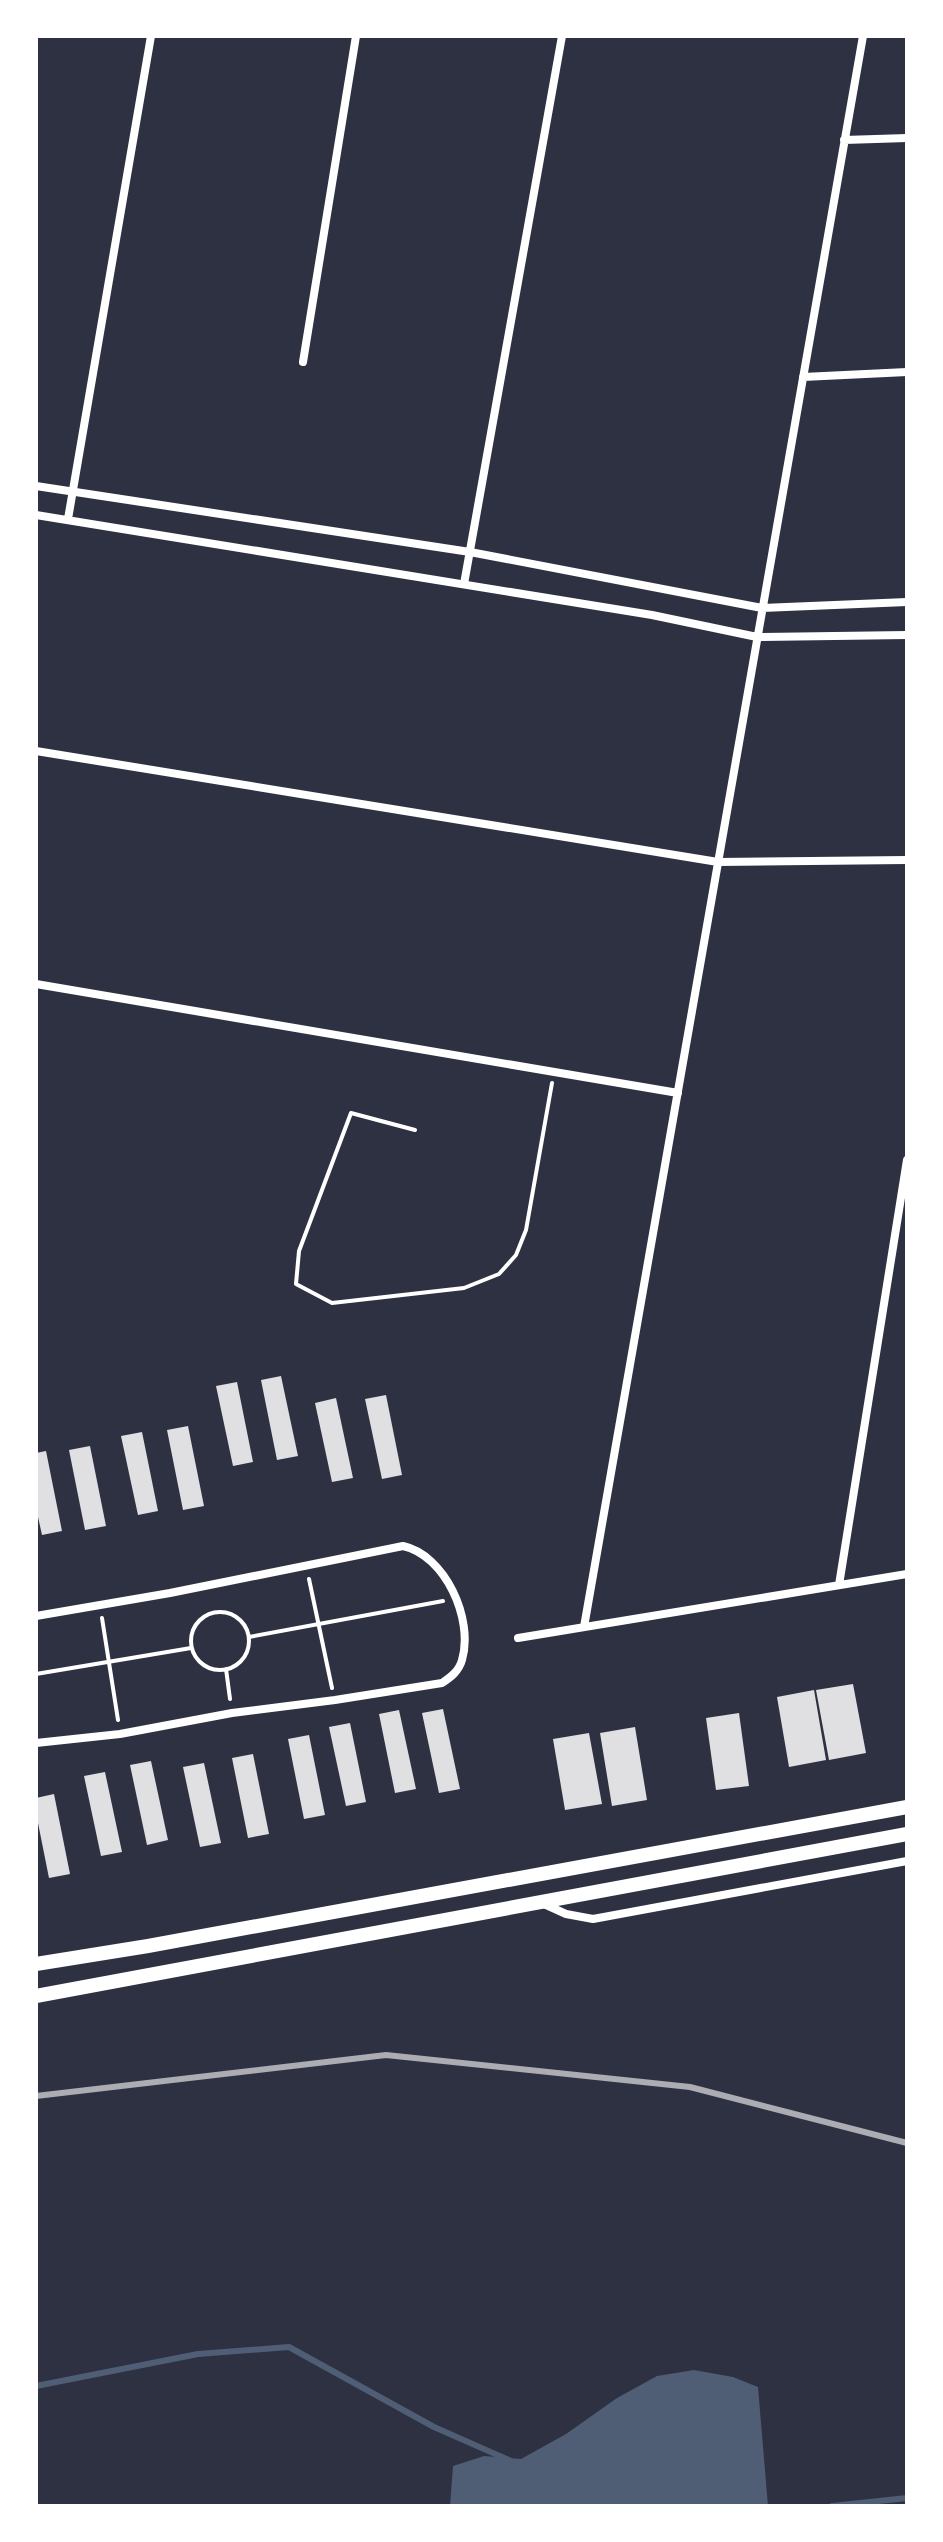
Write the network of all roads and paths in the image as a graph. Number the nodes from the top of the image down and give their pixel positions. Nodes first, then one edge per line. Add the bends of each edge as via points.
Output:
1 (151, 36) edge
2 (356, 36) edge
3 (562, 36) edge
4 (863, 36) edge
5 (907, 138) edge
6 (844, 140) junction
7 (303, 362) dead end
8 (907, 372) edge
9 (803, 377) junction
10 (36, 486) edge
11 (72, 492) junction
12 (36, 515) edge
13 (68, 519) junction
14 (470, 552) junction
15 (464, 584) junction
16 (907, 602) edge
17 (762, 608) junction
18 (907, 635) edge
19 (757, 637) junction
20 (36, 751) edge
21 (907, 860) edge
22 (718, 862) junction
23 (36, 984) edge
24 (555, 1073) junction
25 (678, 1093) junction
26 (415, 1130) dead end
27 (907, 1160) edge
28 (306, 1565) junction
29 (907, 1574) edge
30 (839, 1585) junction
31 (455, 1599) junction
32 (100, 1604) junction
33 (36, 1616) edge
34 (319, 1624) junction
35 (584, 1627) junction
36 (249, 1637) junction
37 (518, 1638) dead end
38 (191, 1648) junction
39 (107, 1661) junction
40 (226, 1669) junction
41 (36, 1674) edge
42 (335, 1700) junction
43 (232, 1713) junction
44 (120, 1734) junction
45 (36, 1743) edge
46 (907, 1807) edge
47 (907, 1834) edge
48 (907, 1861) edge
49 (394, 1900) junction
50 (539, 1902) junction
51 (400, 1928) junction
52 (36, 1964) edge
53 (36, 1996) edge

1 - 11 street
2 - 7 street
3 - 14 street
4 - 6 street
5 - 6 street
6 - 9 street
8 - 9 street
9 - 17 street
10 - 11 street
11 - 13 street
11 - 14 street
12 - 13 street
13 - 15 street
14 - 15 street
14 - 17 street
15 - 19 street
16 - 17 street
17 - 19 street
18 - 19 street
19 - 22 street
20 - 22 street
21 - 22 street
22 - 25 street
23 - 24 street
24 - 25 street
24 - 26 path via 526,1230 516,1255 499,1274 464,1288 332,1303 296,1284 299,1251 351,1113
25 - 35 street
27 - 30 street
28 - 31 street via 403,1546 439,1567
28 - 32 street
28 - 34 path
29 - 30 street
30 - 35 street
31 - 34 path
31 - 42 street via 464,1641 454,1675 442,1683
32 - 33 street
32 - 39 path
34 - 36 path
34 - 42 path
35 - 37 street
36 - 38 path via 241,1620 213,1612 192,1629
36 - 40 path via 246,1655
38 - 39 path
38 - 40 path via 208,1668
39 - 41 path
39 - 44 path
40 - 43 path
42 - 43 street
43 - 44 street
44 - 45 street
46 - 49 street
47 - 50 street
48 - 50 street via 593,1919
49 - 51 street
49 - 52 street
50 - 51 street
51 - 53 street

